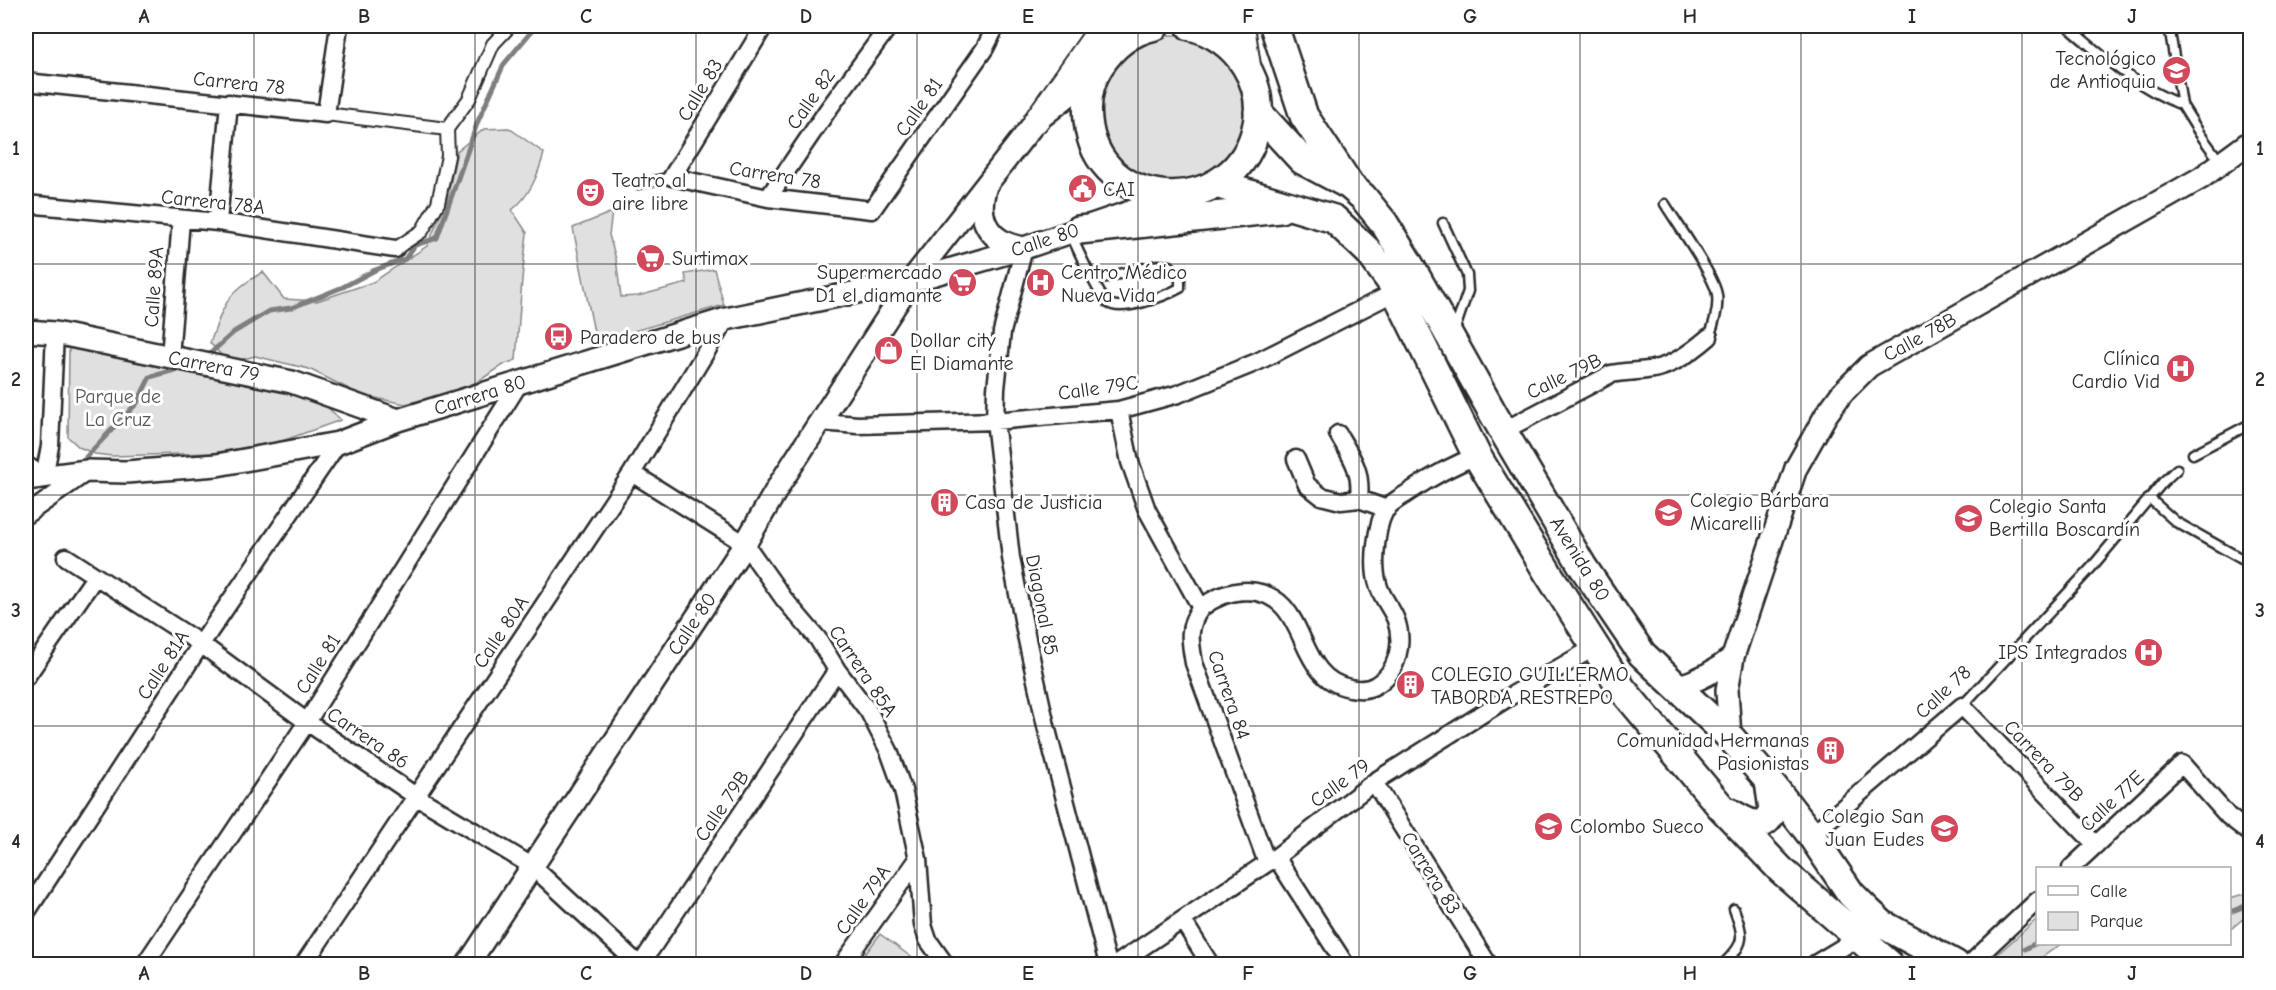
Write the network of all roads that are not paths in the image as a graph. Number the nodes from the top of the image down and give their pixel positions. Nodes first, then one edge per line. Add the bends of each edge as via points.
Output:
1 (339, 26) edge
2 (510, 26) edge
3 (764, 26) edge
4 (889, 26) edge
5 (996, 26) edge
6 (1103, 26) edge
7 (1190, 26) edge
8 (1242, 26) edge
9 (1274, 26) edge
10 (2067, 26) edge
11 (2169, 26) edge
12 (1144, 27) edge
13 (1250, 72) junction
14 (1094, 75) junction
15 (26, 82) edge
16 (229, 103) junction
17 (2182, 105) junction
18 (1258, 112) junction
19 (326, 114) junction
20 (1036, 120) junction
21 (447, 129) junction
22 (2250, 142) edge
23 (2222, 163) junction
24 (672, 177) junction
25 (989, 182) junction
26 (638, 184) dead end
27 (1216, 184) junction
28 (1350, 185) junction
29 (1177, 196) junction
30 (768, 198) junction
31 (26, 204) edge
32 (1665, 204) dead end
33 (1297, 208) junction
34 (872, 210) joint
35 (181, 220) junction
36 (218, 222) junction
37 (1443, 223) dead end
38 (1074, 231) junction
39 (1023, 248) junction
40 (395, 249) joint
41 (1094, 279) junction
42 (911, 281) junction
43 (1395, 292) junction
44 (726, 319) junction
45 (26, 332) edge
46 (55, 333) junction
47 (1709, 337) joint
48 (1451, 339) junction
49 (174, 358) junction
50 (520, 382) junction
51 (1119, 410) junction
52 (398, 420) junction
53 (994, 421) junction
54 (820, 422) junction
55 (2250, 424) edge
56 (1503, 431) junction
57 (1338, 434) dead end
58 (338, 443) junction
59 (2193, 454) dead end
60 (1477, 456) junction
61 (1296, 459) dead end
62 (26, 465) edge
63 (2177, 469) dead end
64 (87, 471) junction
65 (632, 472) junction
66 (35, 478) edge
67 (2149, 498) junction
68 (1359, 499) junction
69 (1387, 509) junction
70 (26, 515) edge
71 (745, 544) junction
72 (66, 557) dead end
73 (2247, 562) dead end
74 (95, 577) junction
75 (1201, 608) junction
76 (201, 644) junction
77 (1595, 647) junction
78 (1733, 657) junction
79 (837, 670) junction
80 (26, 677) edge
81 (1676, 687) junction
82 (1962, 706) junction
83 (307, 722) junction
84 (1730, 737) junction
85 (1769, 781) junction
86 (1374, 782) junction
87 (417, 797) junction
88 (1721, 807) junction
89 (2250, 834) edge
90 (1811, 835) junction
91 (2096, 845) junction
92 (918, 859) junction
93 (1272, 860) junction
94 (532, 866) junction
95 (2072, 867) edge
96 (2036, 901) edge
97 (1734, 909) dead end
98 (26, 913) edge
99 (1183, 921) junction
100 (1858, 939) junction
101 (145, 964) edge
102 (304, 964) edge
103 (468, 964) edge
104 (640, 964) edge
105 (843, 964) edge
106 (945, 964) edge
107 (1108, 964) edge
108 (1117, 964) edge
109 (1210, 964) edge
110 (1345, 964) edge
111 (1488, 964) edge
112 (1723, 964) edge
113 (1815, 964) edge
114 (1889, 964) edge
115 (1955, 964) edge
116 (1970, 964) edge

1 - 19 street
2 - 21 street via 493,44 469,99
3 - 24 street, Calle 83
4 - 30 street, Calle 82
5 - 34 street, Calle 81
6 - 20 main road
7 - 13 main road via 1216,35 1230,45
8 - 13 main road
9 - 28 main road via 1304,116
10 - 17 lane via 2157,95
11 - 17 lane
12 - 14 main road via 1120,42
13 - 18 main road
14 - 20 street, Calle 80
14 - 29 main road via 1087,109 1094,143 1102,158 1127,183 1160,195
15 - 16 street, Carrera 78
16 - 19 street, Carrera 78
16 - 36 street
17 - 23 lane
18 - 27 main road via 1255,134 1246,154
18 - 28 main road, Avenida 80 via 1302,160
19 - 21 street, Carrera 78
20 - 25 street, Calle 80
21 - 40 street via 448,156 438,202 422,231
22 - 23 street, Calle 78B
23 - 78 street, Calle 78B via 1869,366 1842,393 1796,468
24 - 26 lane
24 - 30 street, Carrera 78
25 - 39 street via 982,198 985,222 1000,241
25 - 42 street, Calle 80
27 - 29 main road
27 - 33 main road, Avenida 80
28 - 48 main road, Avenida 80 via 1384,223
29 - 38 street, Calle 80
30 - 34 street, Carrera 78
31 - 35 street, Carrera 78A
32 - 47 lane via 1717,293 1718,309
33 - 38 main road
33 - 43 main road, Avenida 80 via 1334,219 1369,252
35 - 36 street, Carrera 78A
35 - 49 street, Calle 89A
36 - 40 street, Carrera 78A
37 - 48 lane via 1467,275 1468,291
38 - 39 street, Calle 80
38 - 41 lane
39 - 42 street, Calle 80
39 - 53 street, Diagonal 85 via 1002,332
41 - 41 lane via 1106,302 1113,306 1165,296 1180,288 1180,276 1170,266 1157,265
42 - 44 street, Carrera 80
42 - 54 street, Calle 80
43 - 51 street, Calle 79C via 1257,362 1178,394
43 - 60 main road, Avenida 80
44 - 50 street, Carrera 80
44 - 65 street, Calle 80A
45 - 46 street, Carrera 79
46 - 49 street, Carrera 79
46 - 66 street via 50,446
47 - 56 street, Calle 79B via 1669,363 1611,374
48 - 56 main road, Avenida 80
49 - 52 street, Carrera 79 via 292,382
50 - 52 street, Carrera 80
50 - 83 street, Calle 81
51 - 53 street, Calle 79C
51 - 75 street via 1130,462 1147,510
52 - 58 street, Carrera 80
53 - 54 street, Calle 79C
53 - 107 street, Diagonal 85 via 1011,558 1026,635
54 - 71 street, Calle 80
55 - 59 lane
56 - 81 main road, Avenida 80 via 1626,632
57 - 68 street via 1360,475
58 - 64 street, Carrera 80 via 217,465
58 - 76 street, Calle 81A
60 - 69 street via 1425,480
60 - 77 main road, Avenida 80
61 - 68 street via 1307,485 1321,496 1341,501
62 - 66 street
63 - 67 lane, Calle 78
64 - 66 street, Carrera 80
64 - 70 street
65 - 71 street, Carrera 85A
65 - 87 street, Calle 80A
67 - 73 lane via 2175,522
67 - 82 lane, Calle 78 via 2091,568
68 - 69 street
69 - 75 street via 1379,528 1376,575 1397,624 1399,647 1390,671 1379,683 1366,689 1342,686 1323,674 1291,615 1270,596 1233,592
71 - 79 street, Carrera 85A
71 - 94 street, Calle 80
72 - 74 street, Carrera 86
74 - 76 street, Carrera 86
74 - 80 street
75 - 93 street, Carrera 84 via 1190,632 1194,663
76 - 83 street, Carrera 86
76 - 98 street, Calle 81A
77 - 86 street, Calle 79
77 - 88 main road, Avenida 80 via 1622,689
78 - 81 street via 1716,671
78 - 84 street, Calle 78B via 1727,690
79 - 92 street, Carrera 85A via 869,712 889,751 903,790
79 - 104 street, Calle 79B
81 - 84 main road, Avenida 80
82 - 90 street, Calle 78
82 - 91 street, Carrera 79B
83 - 87 street, Carrera 86
83 - 101 street, Calle 81
84 - 85 main road, Avenida 80
85 - 88 main road via 1773,810 1765,822 1751,823
85 - 90 main road, Avenida 80
86 - 93 street, Calle 79
86 - 111 street, Carrera 83
87 - 94 street, Carrera 86
87 - 102 street, Calle 80A
88 - 100 main road, Avenida 80 via 1781,870
89 - 91 street, Calle 77E via 2228,816 2182,764
90 - 115 main road, Avenida 80 via 1866,910 1882,924
91 - 95 street, Calle 77E
92 - 105 street, Calle 79A
92 - 106 street, Carrera 85A via 923,925 928,940
93 - 99 street, Calle 79
93 - 110 street, Carrera 84
94 - 103 street, Calle 80
94 - 104 street, Carrera 86
96 - 116 street
97 - 112 lane via 1742,943
99 - 108 street, Calle 79
99 - 109 street
100 - 113 street
100 - 114 main road, Avenida 80

